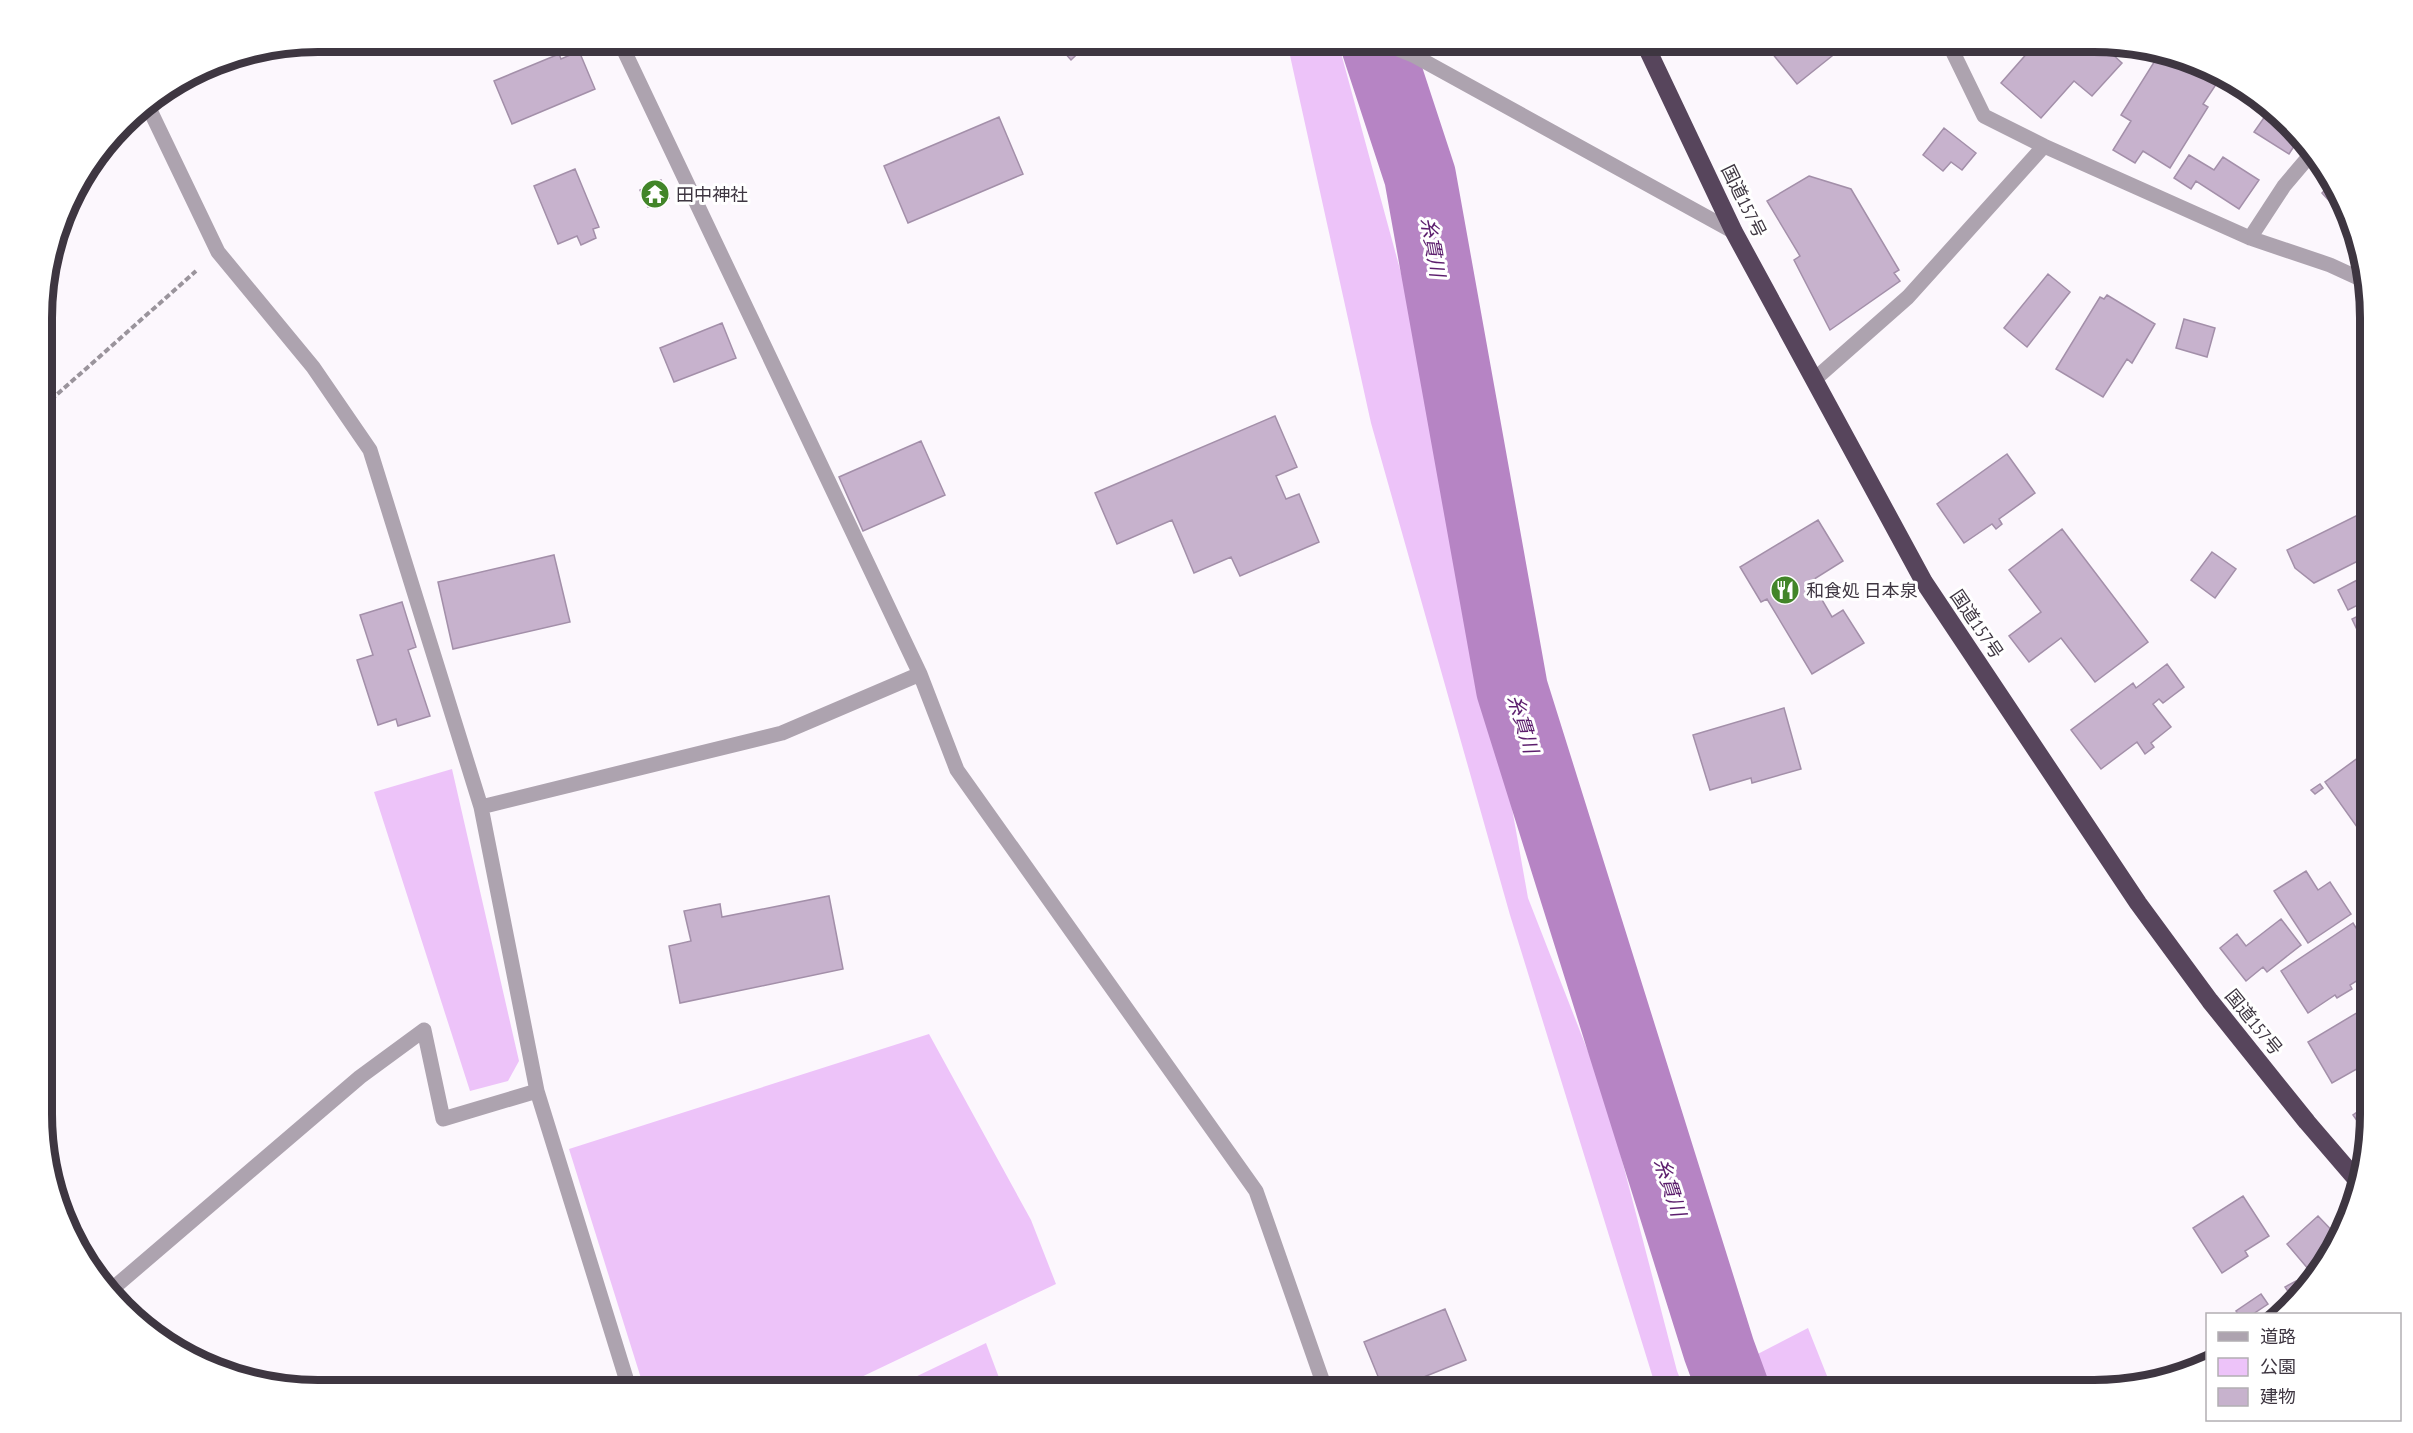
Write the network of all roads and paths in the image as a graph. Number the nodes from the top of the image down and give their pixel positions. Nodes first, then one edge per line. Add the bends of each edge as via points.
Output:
1 (625, 52) edge
2 (1406, 52) edge
3 (1649, 52) edge
4 (1953, 52) edge
5 (151, 112) edge
6 (2044, 146) junction
7 (2308, 158) edge
8 (1734, 232) junction
9 (2250, 238) junction
10 (218, 252) junction
11 (2357, 277) edge
12 (1815, 378) junction
13 (52, 399) edge
14 (920, 674) junction
15 (481, 807) junction
16 (537, 1091) junction
17 (2353, 1175) edge
18 (115, 1287) edge
19 (627, 1380) edge
20 (1322, 1380) edge

1 - 14 street
2 - 8 street
3 - 8 highway, 国道157号
4 - 6 street via 1984,116
5 - 10 street
6 - 9 street
6 - 12 street via 1908,297
7 - 9 street
8 - 12 highway, 国道157号
9 - 11 street
10 - 13 path
10 - 15 street via 313,367 370,450
12 - 17 highway, 国道157号 via 1924,582 2138,903 2218,1011
14 - 15 street via 782,733
14 - 20 street via 957,770 1256,1191
15 - 16 street
16 - 18 street via 443,1119 424,1030 360,1077
16 - 19 street

